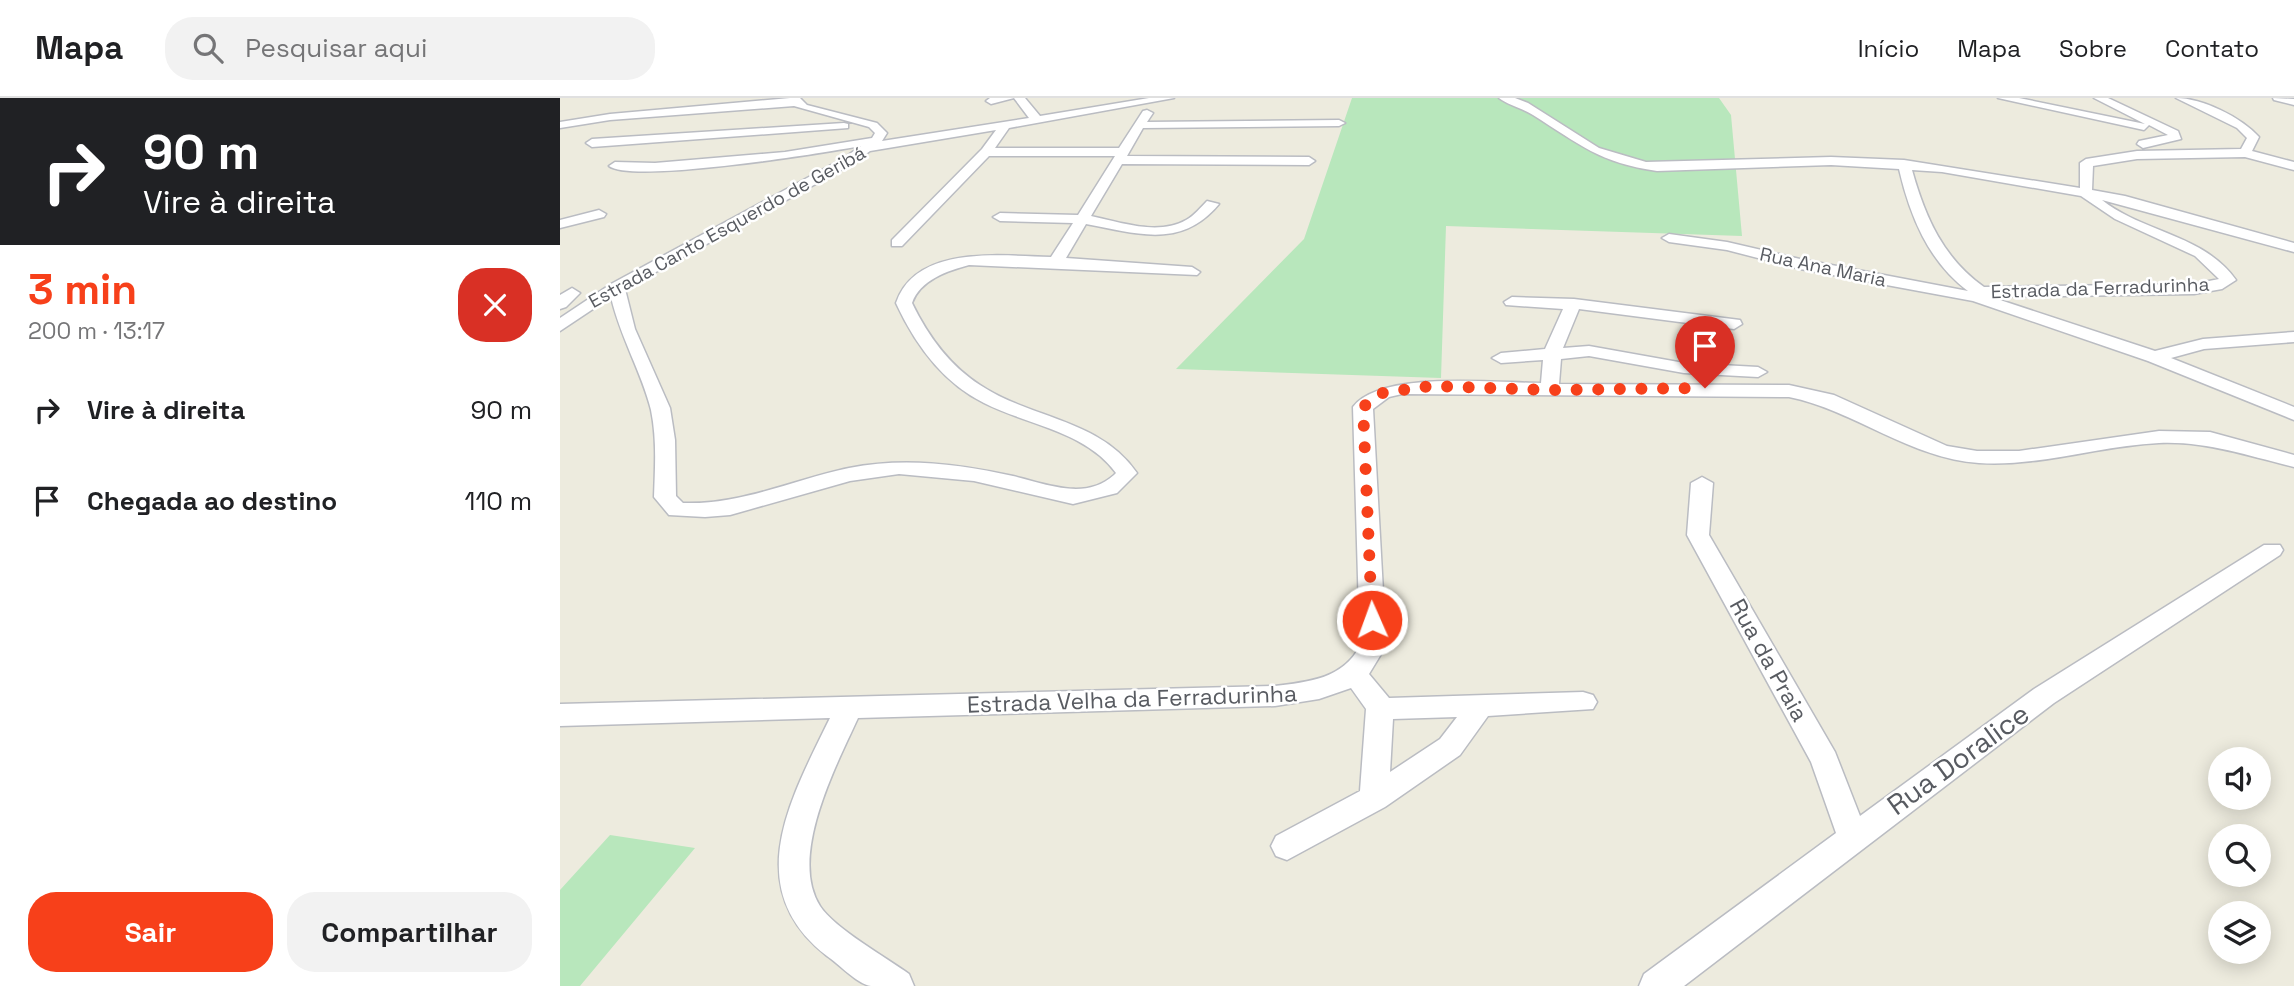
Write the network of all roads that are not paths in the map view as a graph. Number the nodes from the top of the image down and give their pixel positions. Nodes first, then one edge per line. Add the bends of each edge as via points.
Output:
1 (1009, 98) edge
2 (1019, 98) edge
3 (1169, 98) edge
4 (1504, 98) edge
5 (2003, 98) edge
6 (2099, 98) edge
7 (2181, 98) edge
8 (2278, 98) edge
9 (795, 101) edge
10 (991, 101) dead end
11 (1149, 101) junction
12 (2294, 102) edge
13 (1037, 120) junction
14 (640, 121) dead end
15 (1339, 123) dead end
16 (560, 125) edge
17 (873, 125) junction
18 (1143, 125) junction
19 (1004, 126) junction
20 (780, 129) junction
21 (2174, 133) junction
22 (592, 143) dead end
23 (874, 143) junction
24 (986, 152) junction
25 (2245, 153) junction
26 (1124, 156) junction
27 (1309, 161) dead end
28 (2086, 163) junction
29 (1904, 164) junction
30 (615, 166) dead end
31 (2294, 166) edge
32 (2085, 193) junction
33 (1212, 204) dead end
34 (599, 214) dead end
35 (1000, 217) dead end
36 (1083, 219) junction
37 (560, 224) edge
38 (1669, 238) dead end
39 (897, 243) dead end
40 (2278, 243) joint
41 (2294, 247) edge
42 (1056, 262) junction
43 (1192, 272) dead end
44 (617, 287) junction
45 (1978, 294) junction
46 (1512, 302) dead end
47 (1574, 304) junction
48 (1734, 324) dead end
49 (560, 326) edge
50 (2294, 337) edge
51 (1555, 352) junction
52 (2154, 357) junction
53 (1501, 358) dead end
54 (1758, 372) dead end
55 (1550, 390) junction
56 (2294, 414) edge
57 (2294, 461) edge
58 (1702, 483) dead end
59 (2273, 550) dead end
60 (1354, 675) junction
61 (1583, 702) dead end
62 (1482, 705) junction
63 (848, 709) junction
64 (1380, 709) junction
65 (560, 715) edge
66 (1374, 798) junction
67 (1853, 837) junction
68 (1287, 846) dead end
69 (897, 986) edge
70 (1656, 986) edge

1 - 10 street
2 - 13 street
3 - 11 street
4 - 29 street via 1531,108 1592,150 1634,165
5 - 21 street
6 - 21 street
7 - 25 street via 2241,126 2253,137
8 - 12 street
9 - 16 street
9 - 17 street, Estrada Canto Esquerdo de Geribá via 819,113
11 - 13 street
11 - 18 street
13 - 19 street
14 - 20 street via 761,112 778,114
15 - 18 street
17 - 20 street
17 - 23 street, Estrada Canto Esquerdo de Geribá via 881,133
18 - 26 street
19 - 23 street
19 - 24 street
20 - 22 street
21 - 28 street via 2175,139 2163,143 2099,151
23 - 30 street via 785,156
23 - 44 street, Estrada Canto Esquerdo de Geribá
24 - 26 street
24 - 39 street
25 - 28 street via 2137,155
25 - 31 street
26 - 27 street
26 - 36 street
28 - 32 street
29 - 32 street
29 - 45 street via 1923,229 1948,264
32 - 40 street
32 - 45 street, Estrada da Ferradurinha via 2099,207 2201,255 2221,268 2228,280 2194,289
33 - 36 street via 1191,223 1166,231
34 - 37 street
35 - 36 street
36 - 42 street
38 - 45 street, Rua Ana Maria
40 - 41 street
42 - 43 street
42 - 44 street via 983,259 953,264 909,288 904,303 936,357 973,389 1082,437 1120,460 1127,473 1118,486 1098,494 1073,497 916,466 871,470 757,504 702,512 677,510 665,497 660,408 627,329
44 - 49 street, Estrada Canto Esquerdo de Geribá
45 - 52 street, Estrada da Ferradurinha
46 - 47 street
47 - 48 street
47 - 51 street via 1559,325
50 - 52 street via 2203,344
51 - 53 street
51 - 54 street via 1589,351 1684,368
51 - 55 street
52 - 56 street, Estrada da Ferradurinha
55 - 57 street via 1789,391 1827,399 1942,451 1977,457 2019,457 2172,437 2210,438
55 - 60 street via 1402,388 1382,393 1363,407 1373,646 1367,662
58 - 67 street, Rua da Praia via 1698,535 1825,760
59 - 67 street, Rua Doralice via 2043,696
60 - 63 street, Estrada Velha da Ferradurinha via 1326,689 1275,696
60 - 64 street via 1374,695
61 - 62 street
62 - 64 street
62 - 66 street via 1450,747
63 - 65 street, Estrada Velha da Ferradurinha
63 - 69 street via 803,810 792,870 808,918
64 - 66 street
66 - 68 street
67 - 70 street, Rua Doralice

